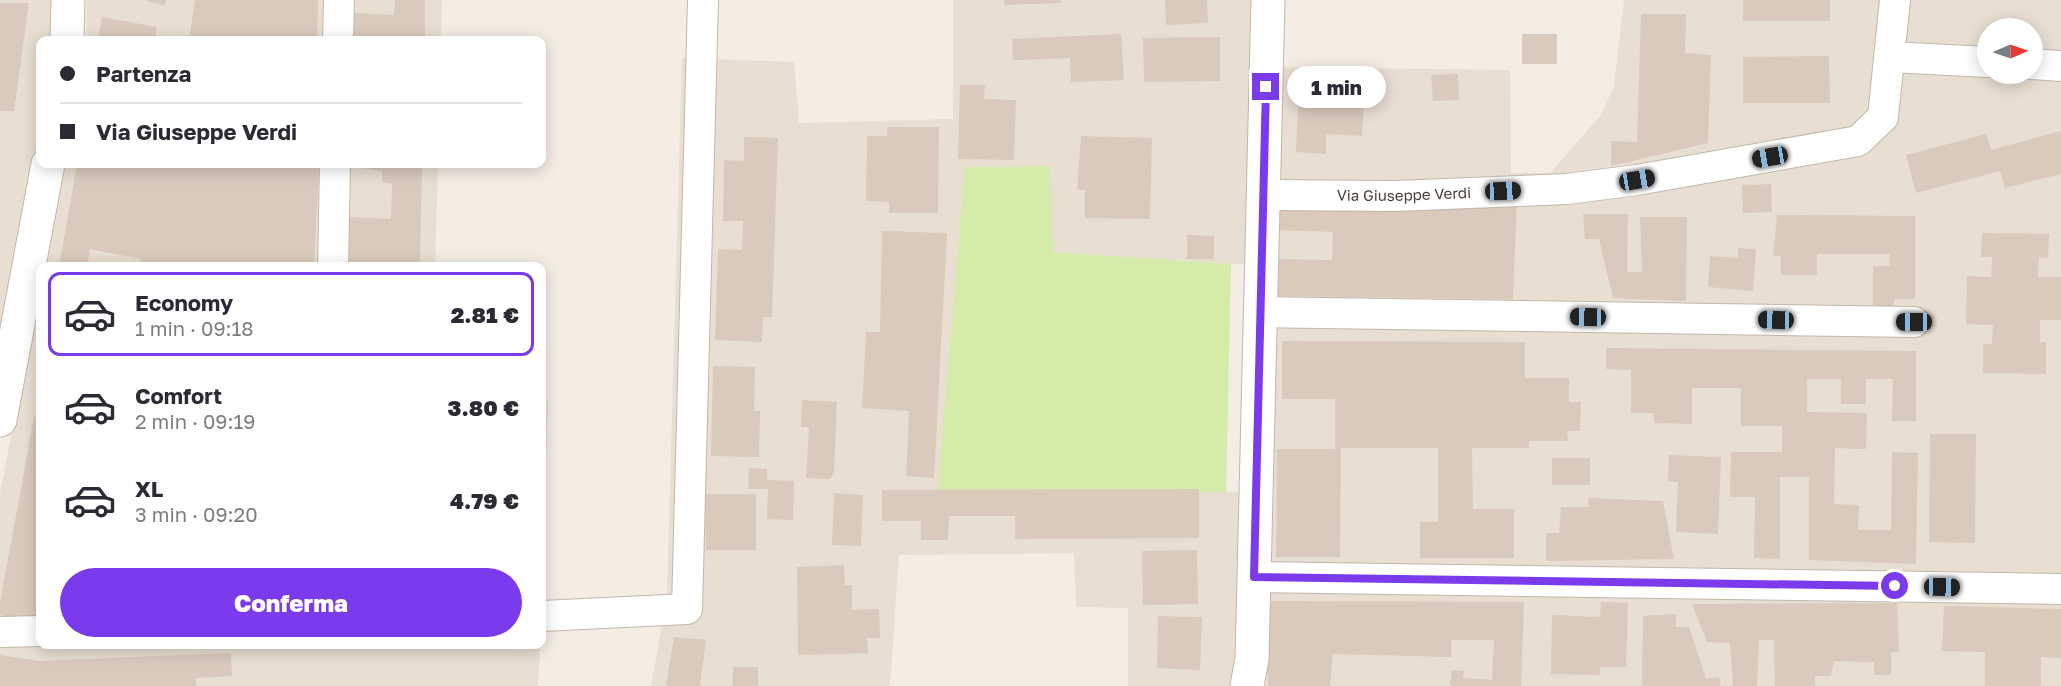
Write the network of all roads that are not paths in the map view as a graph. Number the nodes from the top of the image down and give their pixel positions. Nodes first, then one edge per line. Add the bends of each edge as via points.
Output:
1 (68, 0) edge
2 (339, 0) edge
3 (703, 0) edge
4 (1268, 0) edge
5 (1895, 0) edge
6 (67, 36) edge
7 (338, 36) edge
8 (1890, 57) junction
9 (1977, 61) edge
10 (2043, 65) edge
11 (2061, 66) edge
12 (47, 168) edge
13 (335, 168) edge
14 (1263, 195) junction
15 (333, 262) edge
16 (1260, 312) junction
17 (1914, 322) dead end
18 (0, 420) edge
19 (1254, 577) junction
20 (2061, 588) edge
21 (546, 616) edge
22 (36, 631) edge
23 (0, 632) edge
24 (1247, 686) edge

1 - 6 street
2 - 7 street
3 - 21 street via 687,609
4 - 14 street
5 - 8 street, Via Giuseppe Verdi
8 - 9 street
8 - 14 street, Via Giuseppe Verdi via 1883,117 1858,141 1567,189 1395,196
10 - 11 street
12 - 18 street
13 - 15 street
14 - 16 street
16 - 17 street
16 - 19 street
19 - 20 street
19 - 24 street via 1252,659
22 - 23 street

